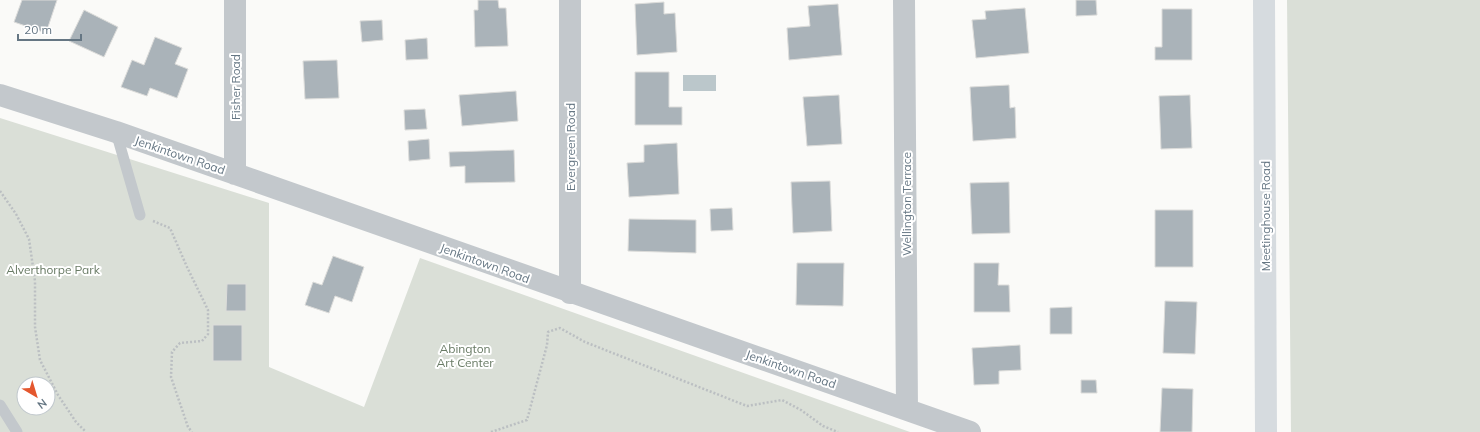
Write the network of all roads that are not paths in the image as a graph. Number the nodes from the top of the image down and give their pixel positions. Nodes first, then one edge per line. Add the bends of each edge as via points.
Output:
1 (235, 0) edge
2 (570, 0) edge
3 (904, 0) edge
4 (1264, 0) edge
5 (0, 95) edge
6 (116, 132) junction
7 (235, 174) junction
8 (140, 215) road end
9 (570, 293) junction
10 (0, 405) edge
11 (907, 409) junction
12 (17, 432) edge
13 (970, 432) edge
14 (1266, 432) edge

1 - 7 street, Fisher Road
2 - 9 street, Evergreen Road
3 - 11 street, Wellington Terrace
4 - 14 street, Meetinghouse Road
5 - 6 street, Jenkintown Road
6 - 7 street, Jenkintown Road
6 - 8 lane
7 - 9 street, Jenkintown Road
9 - 11 street, Jenkintown Road
10 - 12 lane
11 - 13 street, Jenkintown Road

